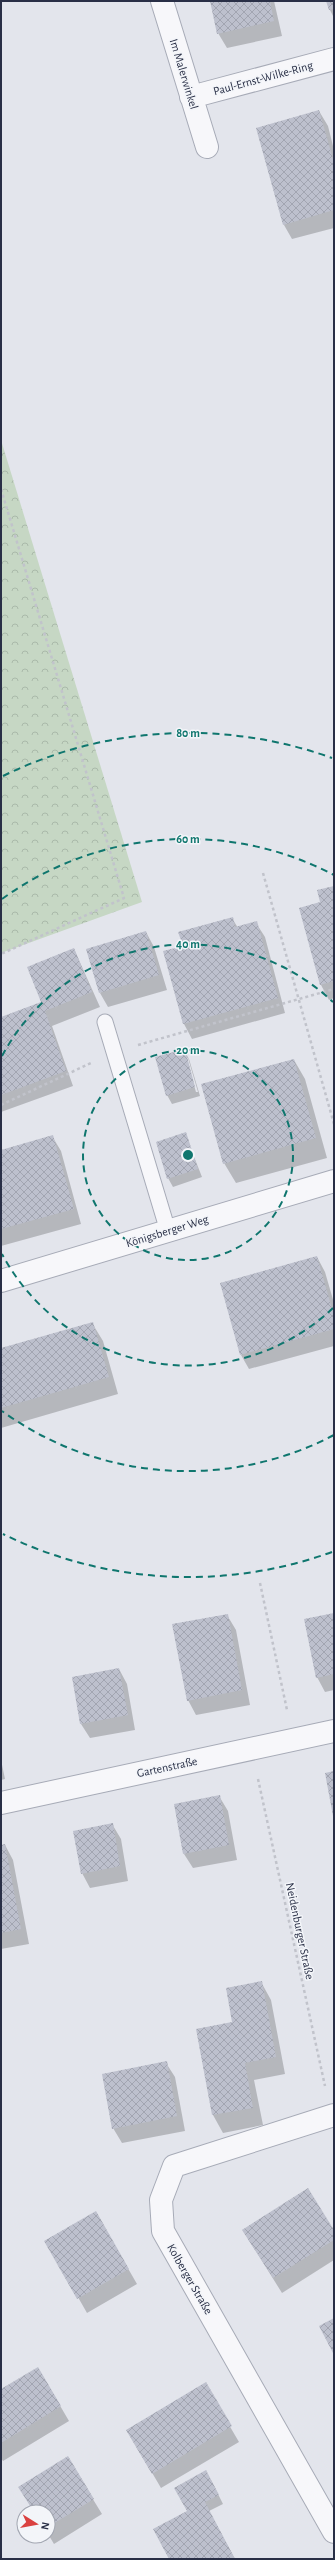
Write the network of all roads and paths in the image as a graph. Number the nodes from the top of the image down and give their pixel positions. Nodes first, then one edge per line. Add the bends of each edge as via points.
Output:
1 (162, 1) edge
2 (334, 60) edge
3 (191, 97) junction
4 (206, 147) dead end
5 (1, 489) edge
6 (263, 873) dead end
7 (1, 954) edge
8 (334, 989) edge
9 (298, 999) junction
10 (105, 1022) dead end
11 (114, 1052) junction
12 (1, 1105) edge
13 (334, 1124) edge
14 (334, 1181) edge
15 (168, 1231) junction
16 (1, 1282) edge
17 (260, 1583) dead end
18 (334, 1731) edge
19 (293, 1740) junction
20 (254, 1748) junction
21 (1, 1803) edge
22 (332, 2116) edge
23 (334, 2532) edge

1 - 3 street, Im Malerwinkel
2 - 3 street, Paul-Ernst-Wilke-Ring
3 - 4 street, Im Malerwinkel
5 - 7 path via 124,898
6 - 9 path
8 - 9 path
9 - 11 path
9 - 13 path
10 - 11 lane
11 - 12 path
11 - 15 lane
14 - 15 street, Königsberger Weg
15 - 16 street, Königsberger Weg
17 - 19 path
18 - 19 street, Gartenstraße
19 - 20 street, Gartenstraße
20 - 21 street, Gartenstraße
20 - 22 path, Neidenburger Straße via 259,1782
22 - 23 street, Kolberger Straße via 174,2166 161,2200 163,2231

